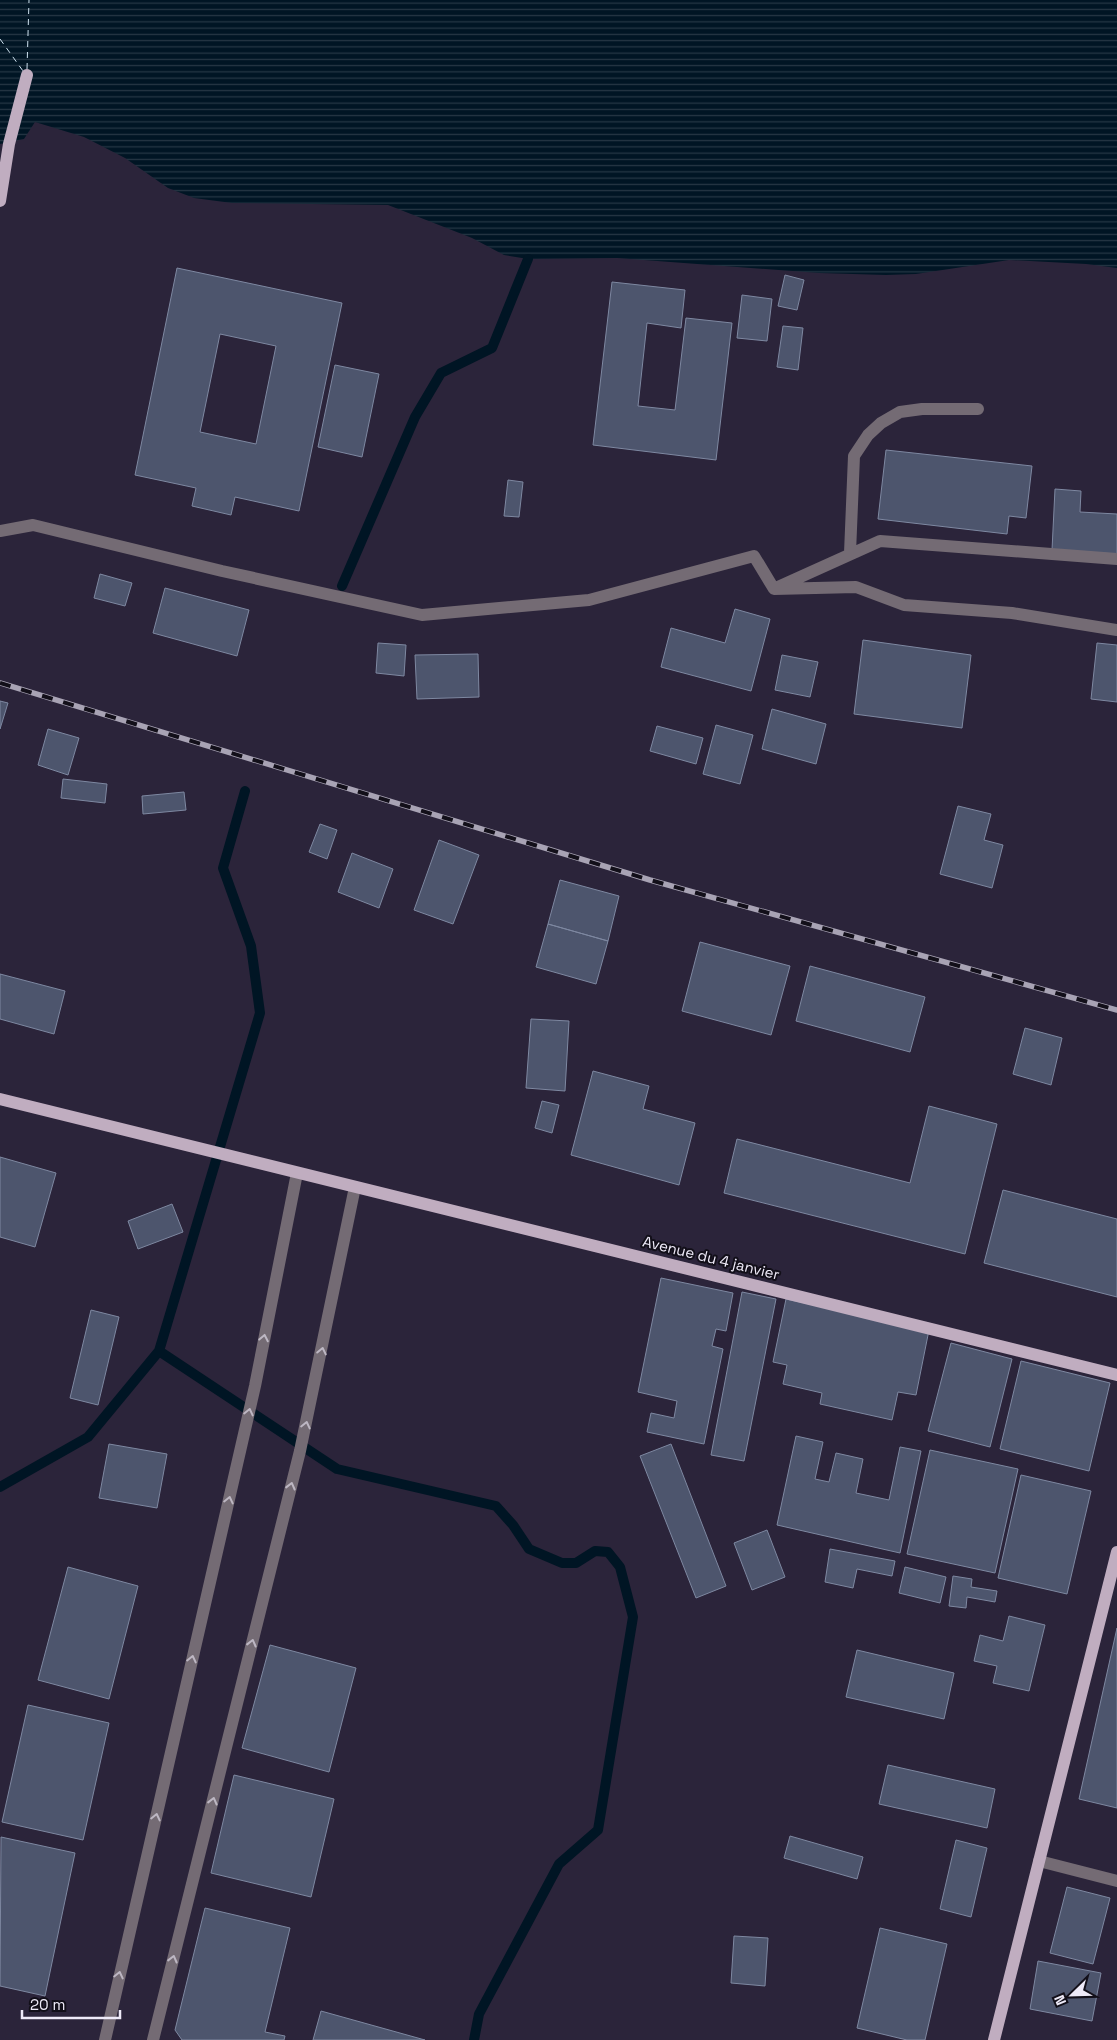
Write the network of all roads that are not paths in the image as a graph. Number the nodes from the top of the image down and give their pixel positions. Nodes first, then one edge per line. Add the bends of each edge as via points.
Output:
1 (27, 75) dead end
2 (0, 201) edge
3 (978, 408) dead end
4 (0, 531) edge
5 (850, 553) junction
6 (1117, 559) edge
7 (774, 589) junction
8 (1117, 630) edge
9 (0, 1099) edge
10 (296, 1173) junction
11 (355, 1187) junction
12 (1117, 1375) edge
13 (1117, 1552) edge
14 (1039, 1861) junction
15 (1117, 1881) edge
16 (104, 2040) edge
17 (153, 2040) edge
18 (994, 2040) edge

1 - 2 main road via 9,144
3 - 5 street via 900,412 868,435 854,456
4 - 7 street via 33,525 222,571 422,614 589,600 754,556
5 - 6 street via 880,541
5 - 7 street
7 - 8 street via 856,587 904,605 1012,612
9 - 10 main road, Avenue du 4 janvier
10 - 11 main road, Avenue du 4 janvier
16 -> 10 street via 255,1386
11 - 12 main road, Avenue du 4 janvier
17 -> 11 street via 300,1451
13 - 14 main road
14 - 15 street
14 - 18 main road

